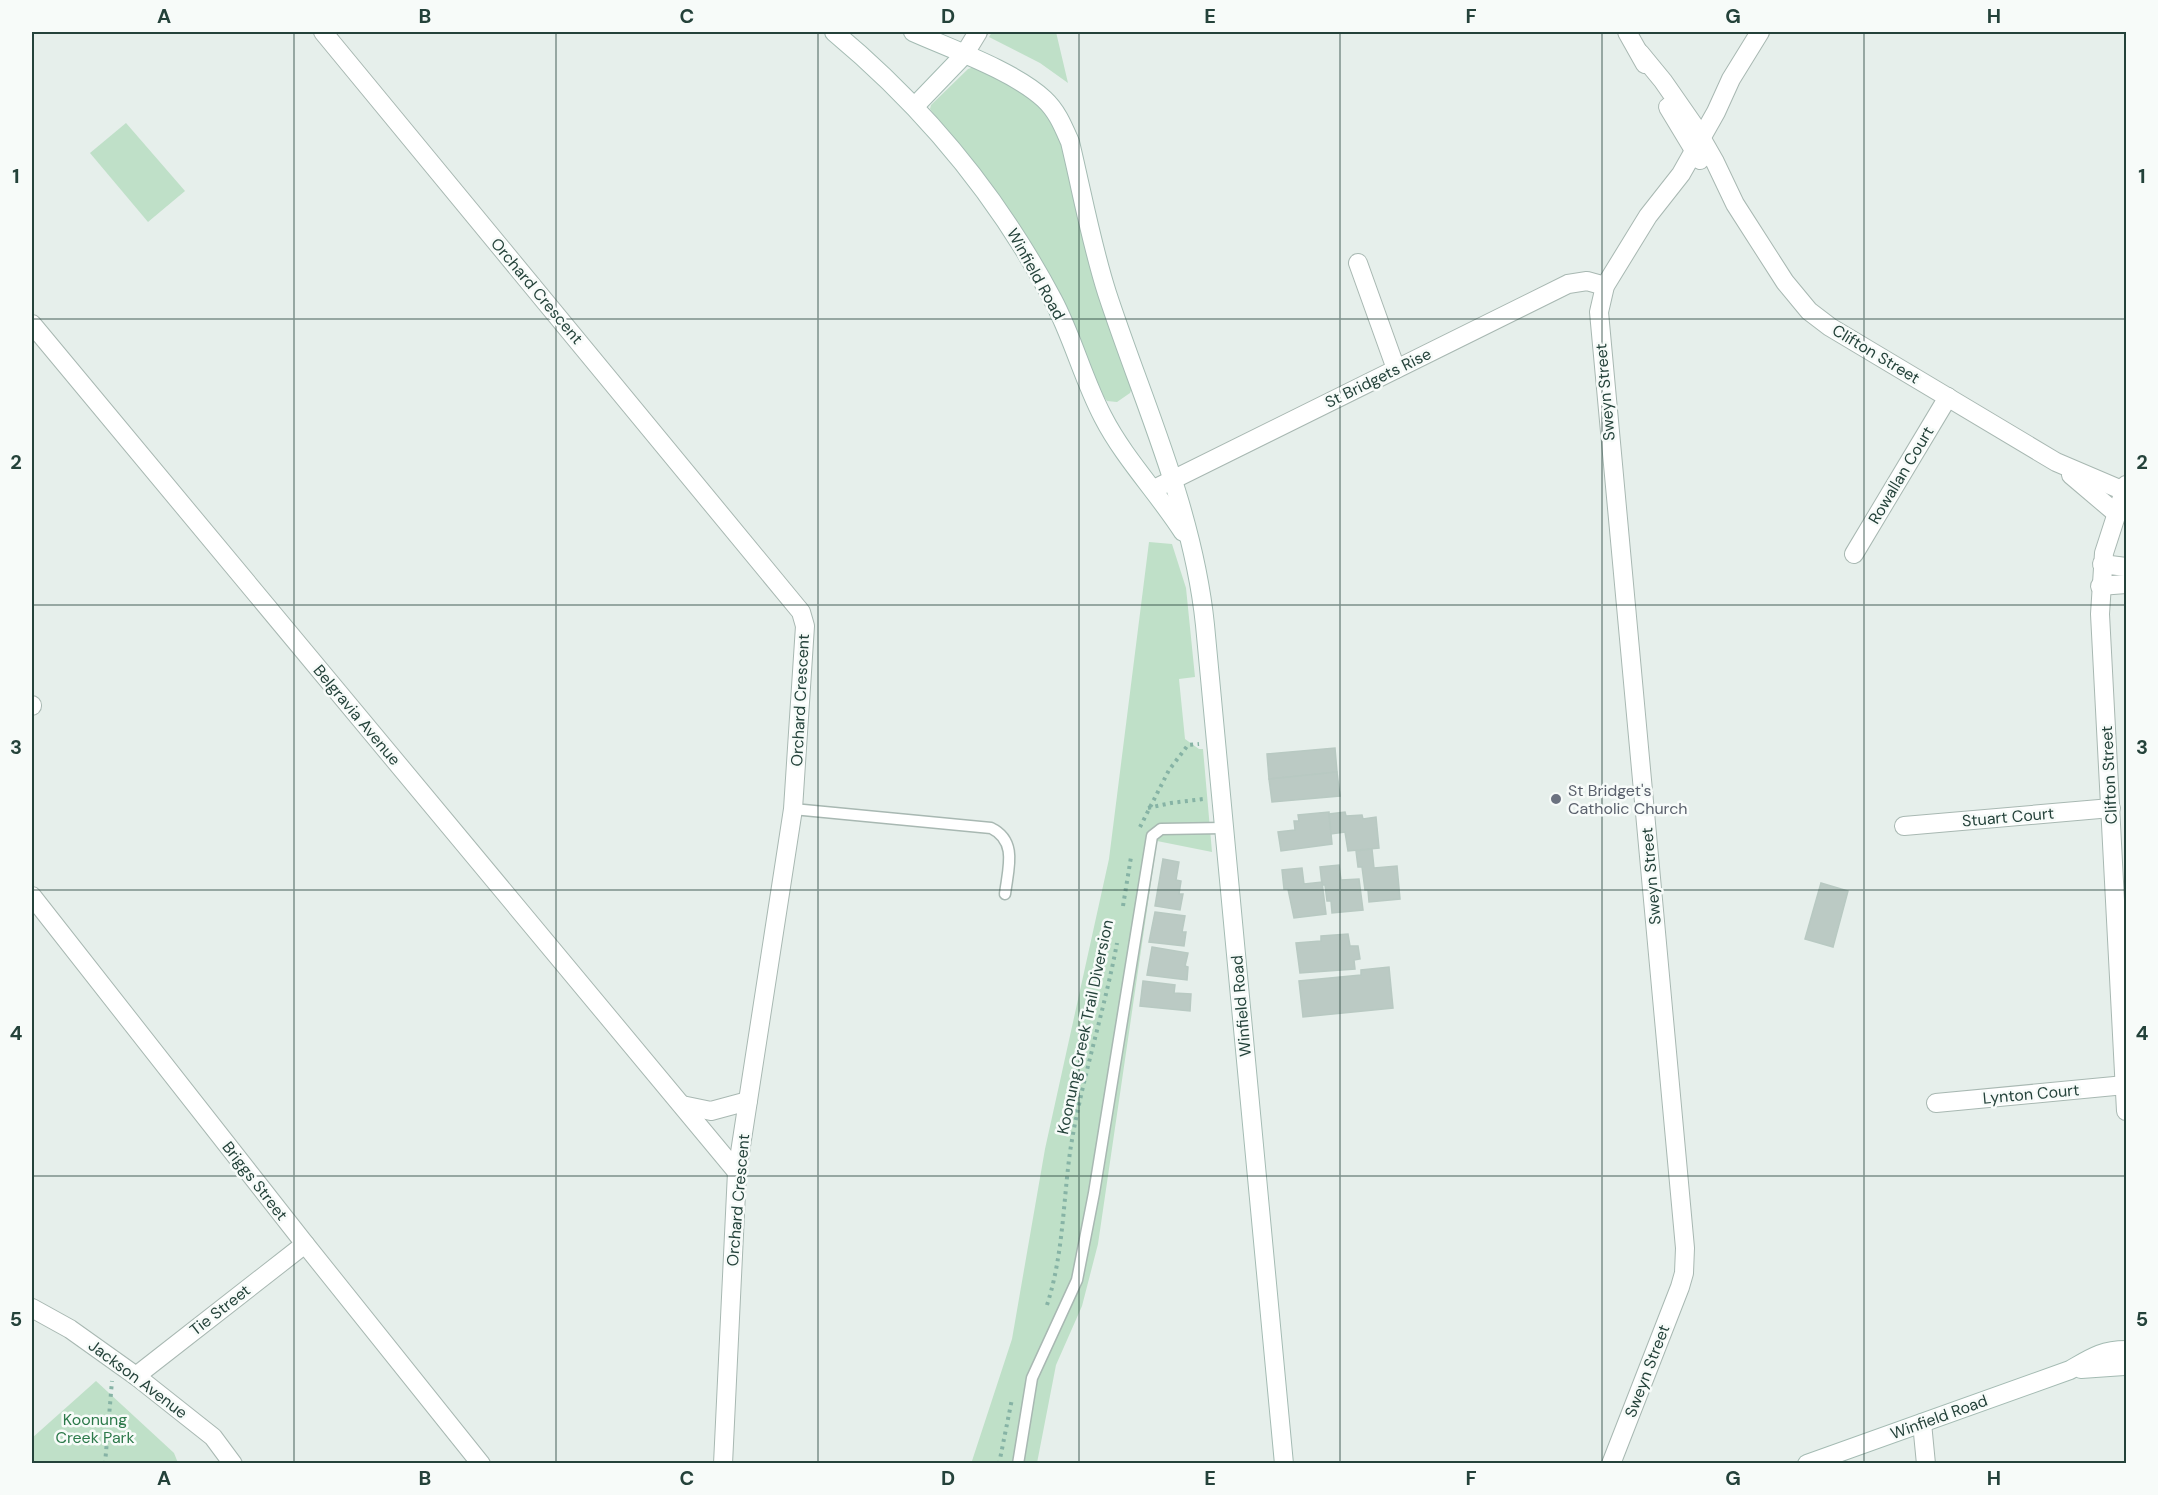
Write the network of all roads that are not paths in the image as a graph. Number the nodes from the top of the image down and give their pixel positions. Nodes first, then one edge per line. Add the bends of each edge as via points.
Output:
1 (323, 32) edge
2 (834, 32) edge
3 (913, 32) edge
4 (978, 32) edge
5 (1627, 32) edge
6 (1760, 32) edge
7 (964, 55) junction
8 (915, 105) junction
9 (1695, 139) junction
10 (1358, 263) dead end
11 (1605, 286) junction
12 (32, 324) edge
13 (1396, 369) junction
14 (1948, 397) junction
15 (2056, 462) junction
16 (1174, 479) junction
17 (2126, 488) edge
18 (1154, 489) junction
19 (2116, 514) junction
20 (1193, 549) junction
21 (1854, 554) dead end
22 (2102, 564) junction
23 (2127, 567) edge
24 (2127, 584) edge
25 (2100, 586) junction
26 (2110, 808) junction
27 (793, 809) junction
28 (1904, 826) dead end
29 (1224, 828) junction
30 (1005, 894) dead end
31 (32, 896) edge
32 (2125, 1046) edge
33 (2125, 1085) edge
34 (748, 1101) junction
35 (1936, 1103) dead end
36 (682, 1106) junction
37 (2127, 1111) edge
38 (737, 1172) junction
39 (305, 1244) junction
40 (32, 1308) edge
41 (2126, 1359) edge
42 (136, 1376) junction
43 (1922, 1423) junction
44 (233, 1464) edge
45 (481, 1464) edge
46 (723, 1464) edge
47 (1018, 1464) edge
48 (1284, 1464) edge
49 (1611, 1464) edge
50 (1807, 1464) edge
51 (1926, 1464) edge

1 - 27 street, Orchard Crescent via 801,612 805,626
2 - 8 street, Winfield Road
3 - 7 street, Winfield Road
4 - 7 street
5 - 9 street, Clifton Street via 1659,91
6 - 9 street, Sweyn Street via 1731,79 1708,105
7 - 8 street
7 - 16 street, Winfield Road via 1033,90 1063,125 1096,257
8 - 18 street, Winfield Road via 975,176 1016,236 1054,302 1102,416
9 - 11 street, Sweyn Street via 1665,178 1648,216
9 - 14 street, Clifton Street via 1711,176 1809,311
10 - 13 street
11 - 13 street, St Bridgets Rise via 1587,281 1568,284
11 - 49 street, Sweyn Street via 1600,329 1685,1248 1680,1287
12 - 36 street, Belgravia Avenue
13 - 16 street, St Bridgets Rise
14 - 15 street, Clifton Street
14 - 21 street, Rowallan Court
15 - 17 street, Clifton Street
15 - 19 street, Clifton Street
16 - 18 street, St Bridgets Rise
16 - 20 street, Winfield Road
17 - 19 street, Clifton Street
18 - 20 street, Winfield Road
19 - 22 street, Clifton Street
20 - 29 street, Winfield Road via 1202,594
22 - 23 street
22 - 25 street, Clifton Street
24 - 25 street
25 - 26 street, Clifton Street
26 - 28 street, Stuart Court
26 - 32 street, Clifton Street
27 - 30 lane via 990,828 1006,839 1010,856
27 - 34 street, Orchard Crescent
29 - 47 lane via 1161,829 1152,836 1077,1280 1032,1378
29 - 48 street, Winfield Road
31 - 39 street, Briggs Street
32 - 33 street, Clifton Street
33 - 35 street, Lynton Court
33 - 37 street, Clifton Street
34 - 36 street via 711,1111
34 - 38 street, Orchard Crescent
36 - 38 street, Belgravia Avenue
38 - 46 street, Orchard Crescent
39 - 42 street, Tie Street
39 - 45 street, Briggs Street
40 - 42 street, Jackson Avenue via 70,1329
41 - 43 street, Winfield Road via 2070,1370
42 - 44 street, Jackson Avenue via 213,1437
43 - 50 street, Winfield Road
43 - 51 street

